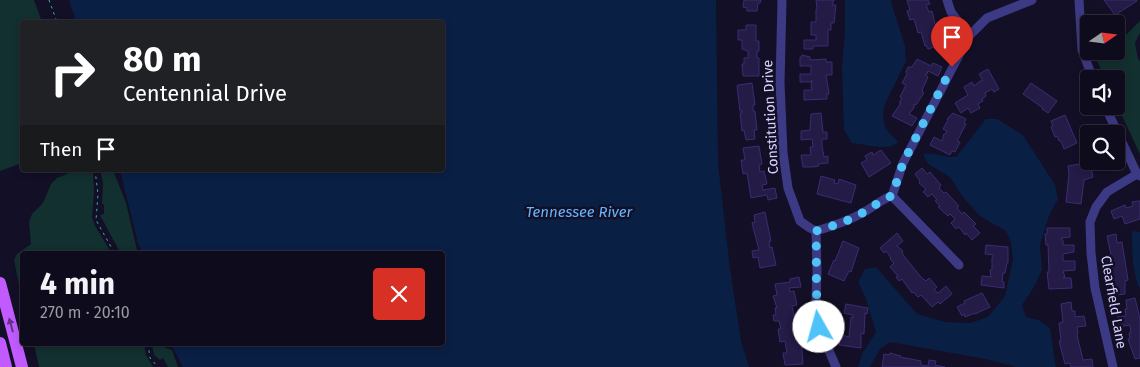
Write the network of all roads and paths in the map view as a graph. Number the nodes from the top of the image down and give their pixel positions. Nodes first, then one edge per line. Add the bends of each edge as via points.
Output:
1 (49, 0) edge
2 (782, 0) edge
3 (947, 0) edge
4 (1032, 0) edge
5 (1078, 0) edge
6 (56, 20) edge
7 (969, 36) junction
8 (1090, 70) edge
9 (1109, 115) edge
10 (96, 172) edge
11 (1139, 175) edge
12 (892, 196) junction
13 (816, 231) junction
14 (113, 251) edge
15 (959, 265) dead end
16 (0, 283) edge
17 (0, 342) edge
18 (148, 346) edge
19 (6, 367) edge
20 (22, 367) edge
21 (158, 367) edge
22 (836, 367) edge
23 (1113, 367) edge

1 - 6 path
2 - 13 street, Constitution Drive via 780,83 788,188 800,221
3 - 7 street via 951,12
4 - 7 street via 987,18
5 - 8 street via 1082,50
7 - 12 street via 903,163
9 - 11 street
10 - 14 path via 96,220
11 - 23 street, Clearfield Lane via 1107,192 1090,222 1095,288
12 - 13 street via 837,225
12 - 15 street
13 - 22 street via 819,327
20 -> 16 main road
17 - 19 main road
18 - 21 path via 150,358

